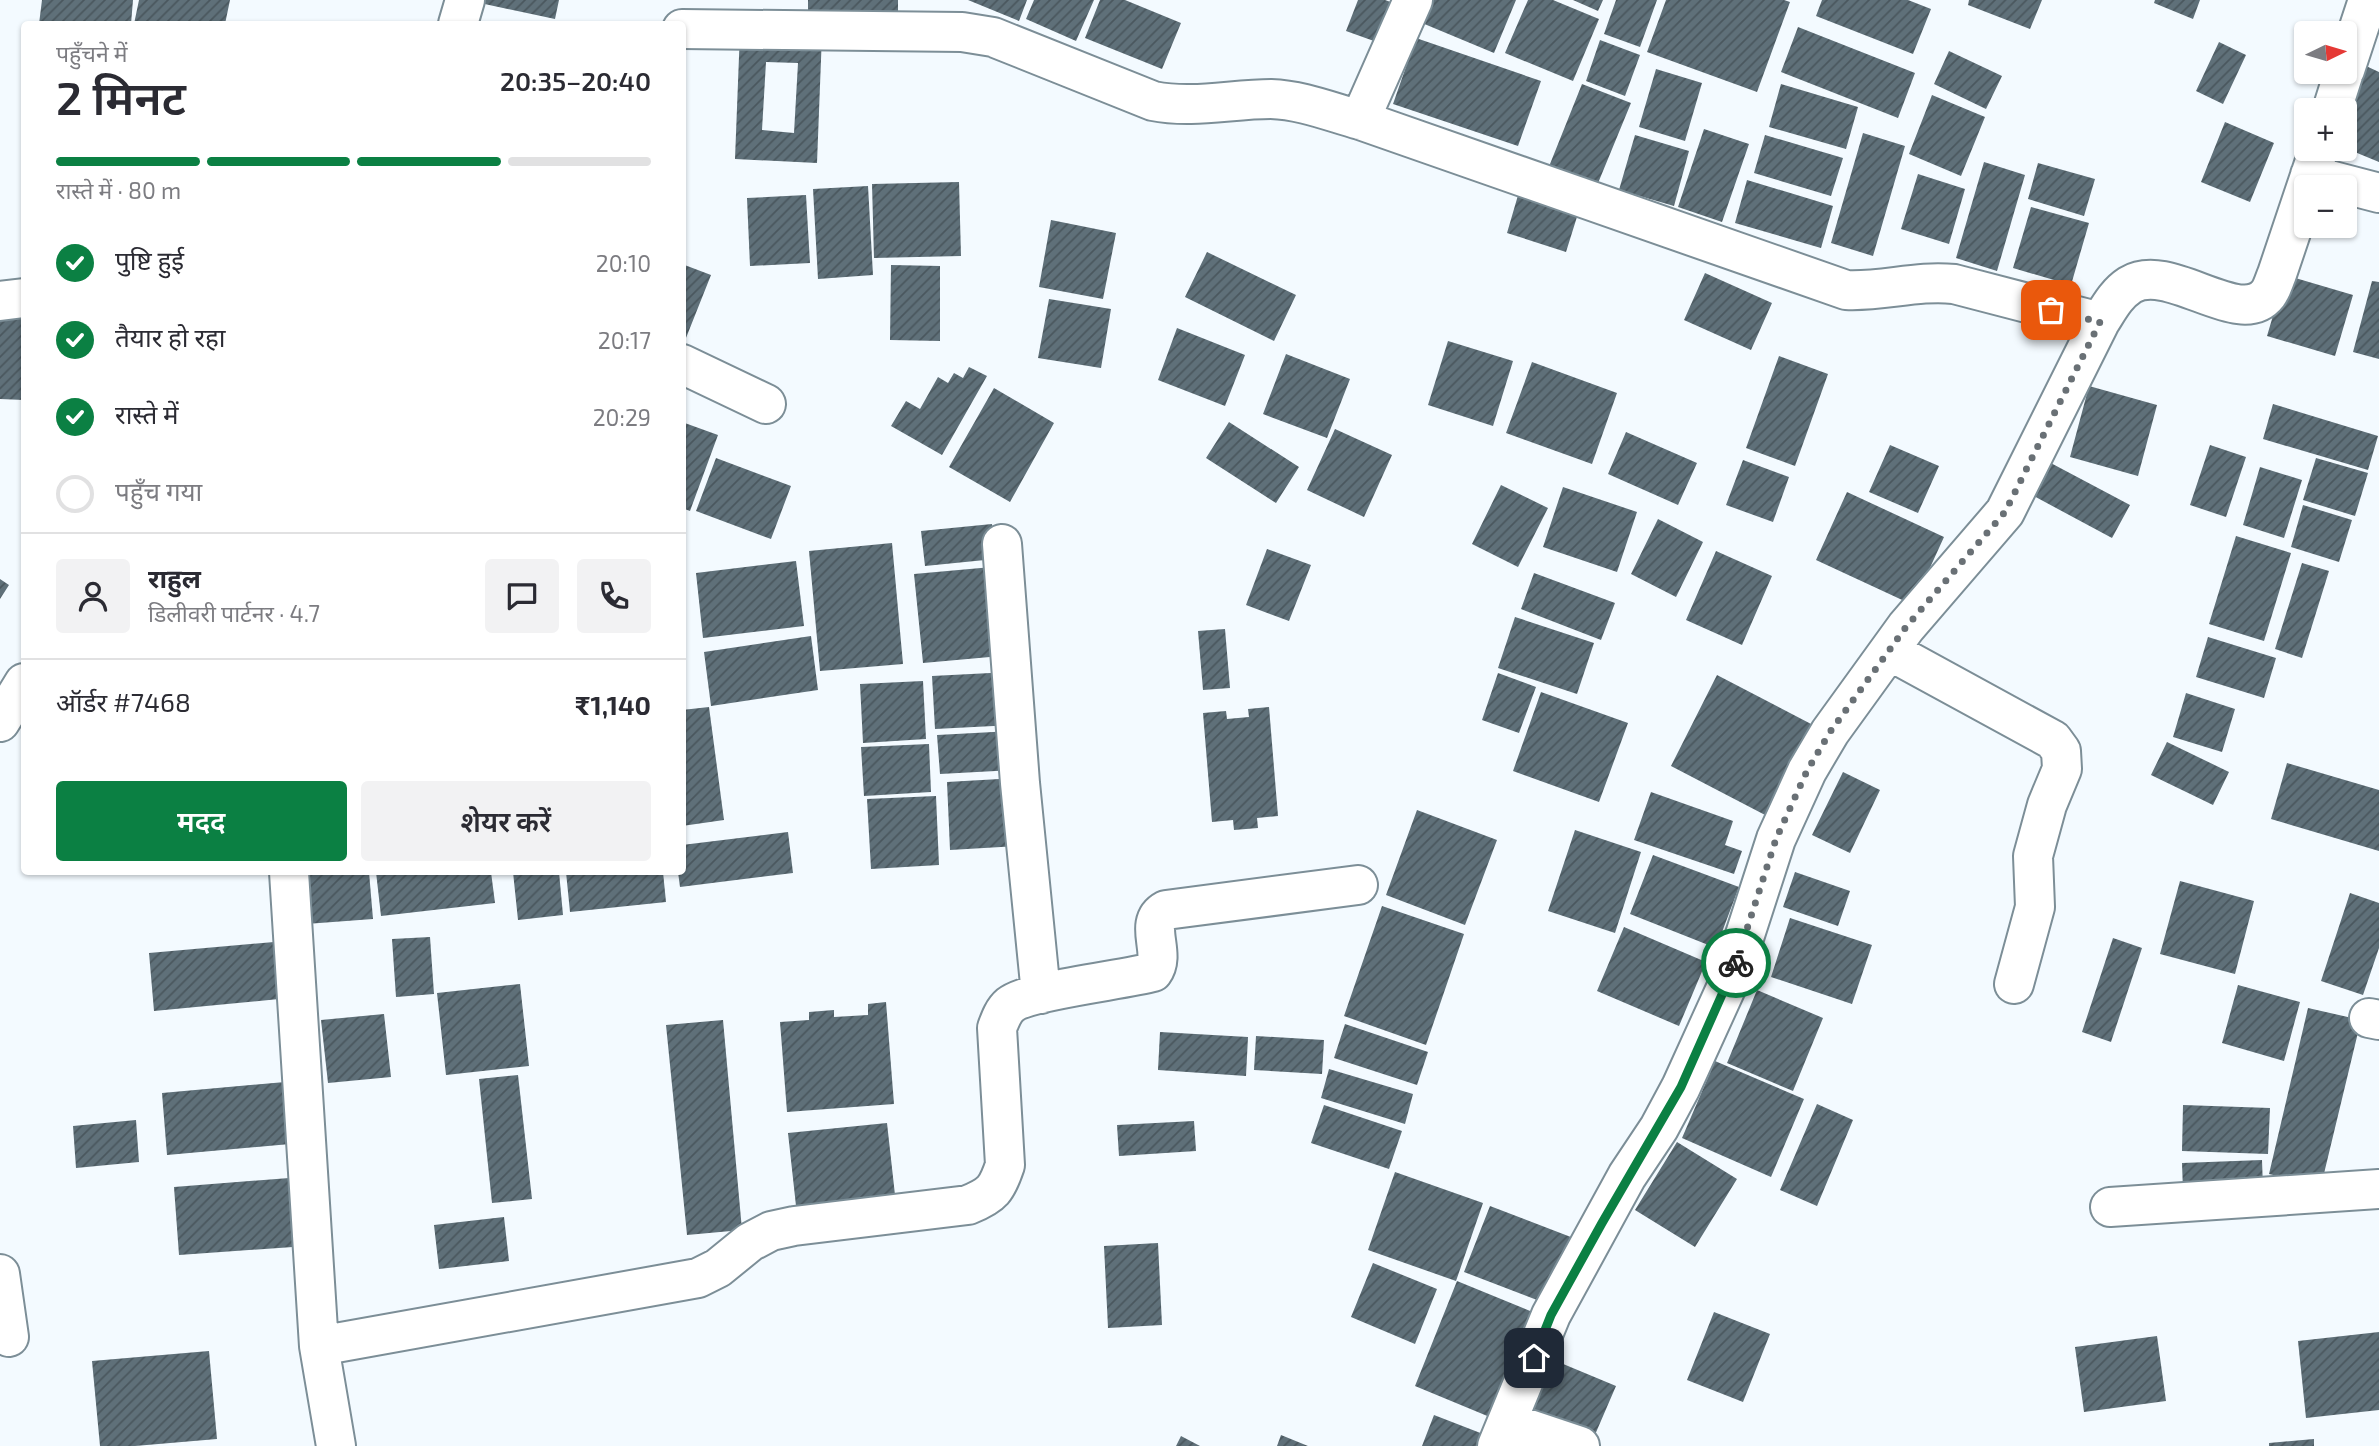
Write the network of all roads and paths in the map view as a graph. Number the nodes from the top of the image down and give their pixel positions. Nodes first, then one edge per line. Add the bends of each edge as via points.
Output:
1 (466, 0) edge
2 (1413, 0) edge
3 (2368, 0) edge
4 (937, 15) edge
5 (459, 21) edge
6 (686, 29) edge
7 (2357, 34) edge
8 (1360, 120) junction
9 (2314, 162) edge
10 (2379, 193) edge
11 (21, 298) edge
12 (0, 301) edge
13 (2100, 322) junction
14 (686, 366) edge
15 (766, 404) dead end
16 (1002, 544) dead end
17 (1889, 651) junction
18 (21, 688) edge
19 (0, 723) edge
20 (289, 875) edge
21 (1358, 885) dead end
22 (2014, 984) dead end
23 (1041, 994) junction
24 (2379, 1189) edge
25 (2109, 1207) dead end
26 (0, 1274) edge
27 (9, 1337) dead end
28 (319, 1346) junction
29 (1502, 1434) edge
30 (325, 1445) edge
31 (1580, 1446) edge

1 - 5 street
2 - 8 street
3 - 7 street
4 - 6 street
4 - 8 street via 962,32 993,37 1153,101 1176,106 1295,101
8 - 13 street via 1846,290 1954,284
9 - 10 street
9 - 13 street via 2277,275 2269,294 2258,303 2234,304 2168,281 2147,280 2132,283 2118,295
11 - 12 street
13 - 17 street via 2005,512
14 - 15 street
16 - 23 street
17 - 22 street via 2053,740 2061,751 2062,769 2033,856 2035,907
17 - 29 street via 1807,771 1776,839 1732,975 1681,1087 1551,1315
18 - 19 street
20 - 28 street
21 - 23 street via 1166,909 1156,919 1159,962 1153,972
23 - 28 street via 1009,1006 997,1028 1005,1165 987,1198 968,1205 771,1231 698,1278
24 - 25 street
26 - 27 street
28 - 30 street
29 - 31 street

